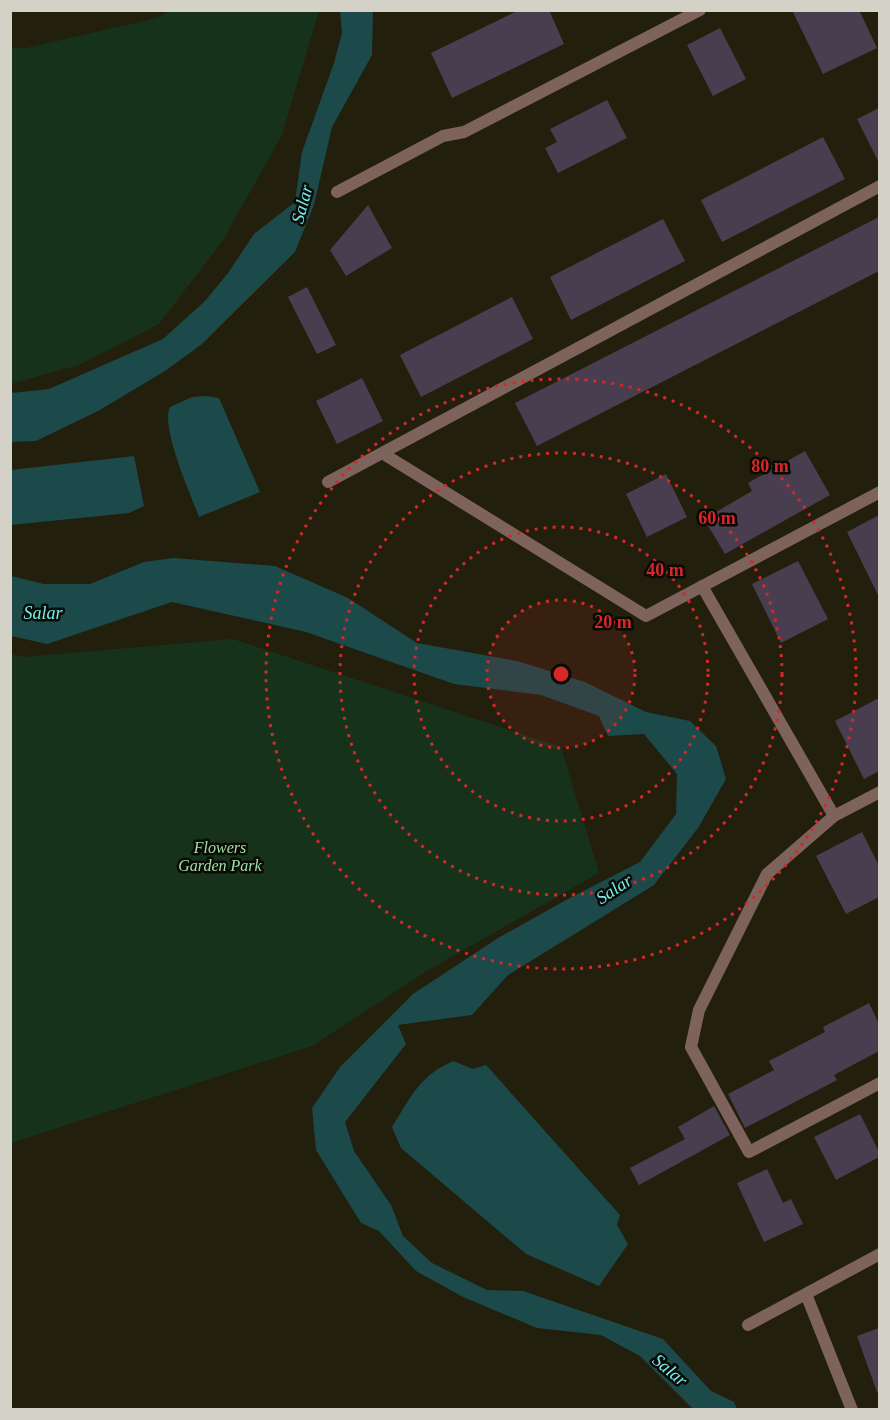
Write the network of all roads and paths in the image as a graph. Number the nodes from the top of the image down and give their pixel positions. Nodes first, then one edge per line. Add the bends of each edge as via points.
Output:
1 (700, 10) edge
2 (879, 186) edge
3 (337, 192) dead end
4 (382, 453) junction
5 (328, 482) dead end
6 (879, 492) edge
7 (702, 586) junction
8 (879, 792) edge
9 (834, 816) junction
10 (879, 1083) edge
11 (879, 1254) edge
12 (806, 1294) junction
13 (748, 1325) dead end
14 (852, 1410) edge

1 - 3 street via 464,132 443,136
2 - 4 street
4 - 5 street
4 - 7 street via 646,616
6 - 7 street
7 - 9 street
8 - 9 street
9 - 10 street via 767,874 699,1010 691,1047 749,1152
11 - 12 street
12 - 13 street
12 - 14 street

